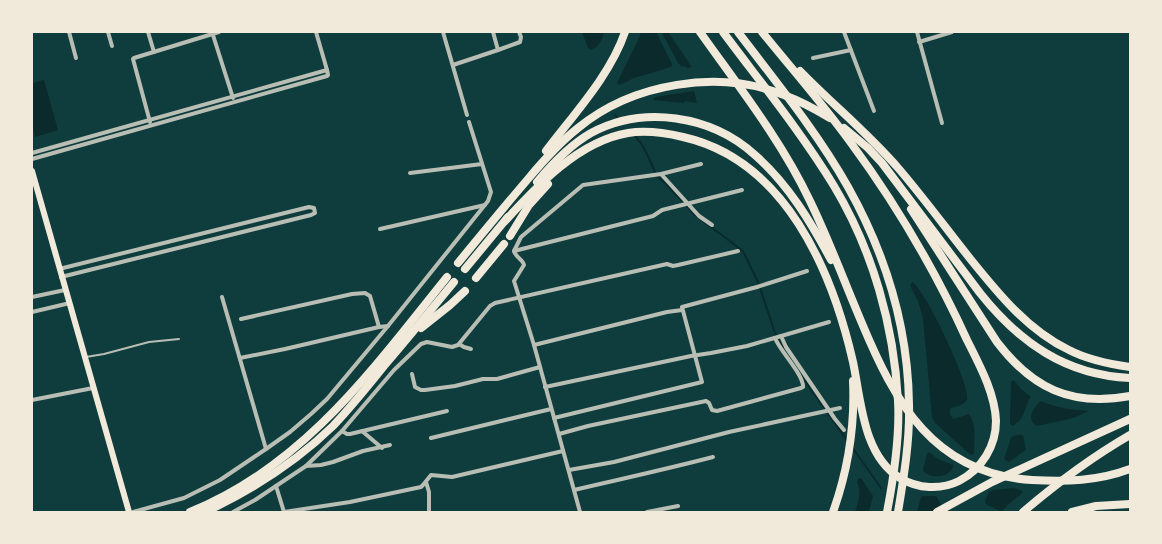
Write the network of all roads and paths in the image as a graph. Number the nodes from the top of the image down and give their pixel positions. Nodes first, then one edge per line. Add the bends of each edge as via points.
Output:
1 (69, 32) edge
2 (108, 32) edge
3 (148, 32) edge
4 (219, 32) edge
5 (316, 32) edge
6 (443, 32) edge
7 (493, 32) edge
8 (519, 32) edge
9 (625, 32) edge
10 (700, 32) edge
11 (723, 32) edge
12 (738, 32) edge
13 (763, 32) edge
14 (844, 32) edge
15 (917, 32) edge
16 (952, 32) edge
17 (213, 33) edge
18 (920, 42) junction
19 (112, 46) dead end
20 (498, 50) junction
21 (851, 50) junction
22 (154, 52) junction
23 (76, 58) dead end
24 (813, 58) dead end
25 (453, 65) junction
26 (327, 70) junction
27 (277, 84) junction
28 (279, 90) junction
29 (233, 97) junction
30 (235, 102) junction
31 (874, 111) dead end
32 (467, 115) dead end
33 (149, 120) junction
34 (469, 122) dead end
35 (942, 122) dead end
36 (150, 126) junction
37 (856, 142) junction
38 (588, 148) junction
39 (32, 153) edge
40 (32, 159) edge
41 (482, 164) junction
42 (701, 164) dead end
43 (32, 170) edge
44 (410, 173) dead end
45 (660, 175) junction
46 (742, 190) dead end
47 (515, 194) junction
48 (687, 203) junction
49 (485, 205) junction
50 (505, 222) junction
51 (712, 225) dead end
52 (224, 228) junction
53 (380, 229) dead end
54 (213, 230) junction
55 (226, 236) junction
56 (510, 236) dead end
57 (216, 239) junction
58 (504, 244) dead end
59 (514, 251) junction
60 (738, 251) dead end
61 (98, 259) junction
62 (458, 263) dead end
63 (100, 267) junction
64 (59, 269) junction
65 (465, 269) dead end
66 (807, 272) dead end
67 (61, 277) junction
68 (447, 277) dead end
69 (476, 278) dead end
70 (454, 282) dead end
71 (65, 290) junction
72 (465, 291) dead end
73 (32, 297) edge
74 (222, 297) dead end
75 (518, 298) junction
76 (70, 303) junction
77 (853, 303) junction
78 (682, 310) junction
79 (32, 312) edge
80 (240, 319) dead end
81 (829, 322) dead end
82 (388, 326) junction
83 (379, 327) junction
84 (846, 332) junction
85 (778, 337) junction
86 (179, 339) dead end
87 (459, 344) junction
88 (402, 345) junction
89 (534, 345) junction
90 (471, 349) dead end
91 (696, 355) junction
92 (85, 357) junction
93 (240, 358) junction
94 (1130, 366) edge
95 (540, 367) junction
96 (412, 374) dead end
97 (1130, 378) edge
98 (545, 387) junction
99 (93, 388) junction
100 (1130, 396) edge
101 (32, 400) edge
102 (840, 408) dead end
103 (551, 409) junction
104 (830, 410) junction
105 (448, 411) dead end
106 (554, 418) junction
107 (1130, 419) edge
108 (342, 430) junction
109 (844, 430) dead end
110 (362, 431) junction
111 (558, 434) junction
112 (1130, 435) edge
113 (431, 438) dead end
114 (390, 445) dead end
115 (382, 448) junction
116 (266, 450) junction
117 (563, 451) junction
118 (713, 457) dead end
119 (306, 466) junction
120 (1130, 469) edge
121 (569, 470) junction
122 (426, 482) junction
123 (276, 486) junction
124 (574, 490) junction
125 (1130, 504) edge
126 (678, 506) dead end
127 (129, 512) edge
128 (133, 512) edge
129 (190, 512) edge
130 (205, 512) edge
131 (233, 512) edge
132 (284, 512) edge
133 (429, 512) edge
134 (580, 512) edge
135 (647, 512) edge
136 (833, 512) edge
137 (887, 512) edge
138 (898, 512) edge
139 (937, 512) edge
140 (1023, 512) edge
141 (1072, 512) edge

1 - 23 street
2 - 19 street
3 - 22 street
4 - 17 street
5 - 26 street
6 - 25 street
7 - 20 street
8 - 20 street via 520,42
9 - 47 highway via 604,73
10 - 77 highway via 777,141 800,180
11 - 137 highway via 818,161 846,208 884,304 898,402 895,460
12 - 138 highway via 799,112 837,168 861,210 884,265 898,312 909,404 909,431
13 - 37 highway
13 - 94 highway via 883,152 1000,294 1036,329 1079,355
14 - 21 street
15 - 18 street
16 - 18 street
17 - 22 street
17 - 29 street
18 - 35 street
20 - 25 street
21 - 24 street
21 - 31 street
22 - 33 street via 133,59
25 - 32 street
26 - 27 street
26 - 28 street via 327,76
27 - 28 street
27 - 29 street
28 - 30 street
29 - 30 street
29 - 33 street
30 - 36 street
33 - 36 street
33 - 39 street
34 - 41 street
36 - 40 street
37 - 47 highway via 832,119 783,94 724,83 673,85 630,98 592,118 555,149
37 - 84 highway via 924,254 950,304 989,391 995,412 995,430 990,449 973,472 949,485 938,487 913,484 890,472 874,450
37 - 97 highway via 888,171 980,293 1014,331 1058,361 1089,372
37 - 100 highway via 876,160 897,188 997,342 1024,372 1047,387 1081,399
38 - 50 highway via 552,174
38 - 56 highway via 535,198
38 - 84 highway via 610,138 639,132 666,134 700,142 734,158 764,182 805,233 825,272
41 - 44 street
41 - 49 street via 490,196
42 - 45 street
43 - 64 main road
45 - 48 street
45 - 59 street via 583,185 521,237
46 - 48 street
47 - 62 highway
48 - 51 street
48 - 59 street via 662,210 653,216
49 - 53 street
49 - 82 street
50 - 65 highway
50 - 77 highway via 568,149 591,133 616,123 648,117 700,123 744,146 768,166 810,223
52 - 54 street
52 - 55 street
52 - 55 street via 309,207 315,210 311,215
54 - 57 street
54 - 61 street
55 - 57 street
57 - 63 street
58 - 69 highway
59 - 75 street via 524,265 514,281
60 - 75 street via 673,266 667,264
61 - 63 street
61 - 64 street
63 - 67 street
64 - 67 main road
66 - 78 street via 685,305
67 - 71 main road
68 - 129 highway via 348,397 303,442 248,483
70 - 88 highway
71 - 73 street
71 - 76 main road
72 - 88 highway
74 - 93 street
75 - 87 street via 492,304
75 - 89 street
76 - 79 street
76 - 92 main road
77 - 120 highway via 882,370 905,409 937,444 958,459 999,476 1058,482 1104,477
78 - 89 street
78 - 91 street
80 - 83 street via 364,293 370,296
81 - 85 street
82 - 83 street
82 - 116 street via 326,400
83 - 93 street
84 - 136 highway via 853,398 849,448 842,485
85 - 91 street via 747,346
85 - 104 street
85 - 111 street via 781,350 802,380 801,388 717,411 712,410 706,401
86 - 92 lane via 149,342
87 - 90 street
87 - 108 street via 452,347 427,342 421,344 394,370
88 - 130 highway via 348,409 309,447 274,474
89 - 95 street
91 - 98 street
91 - 106 street via 702,382
92 - 99 main road
93 - 116 street
95 - 96 street via 497,379 425,390 415,387
95 - 98 street
98 - 103 street
99 - 101 street
99 - 127 main road
102 - 104 street
103 - 106 street
103 - 113 street
104 - 109 street
104 - 121 street via 729,432 614,462
105 - 110 street
106 - 111 street
107 - 139 highway via 992,482
108 - 110 street via 348,434
108 - 119 street
110 - 115 street
111 - 117 street
112 - 140 highway via 1068,475
114 - 115 street
115 - 119 street
116 - 128 street via 203,489 168,503
117 - 121 street
117 - 122 street via 452,477 431,475
118 - 124 street
119 - 123 street
121 - 124 street
122 - 132 street via 421,487 350,502
122 - 133 street
123 - 131 street
123 - 132 street
124 - 134 street
125 - 141 highway via 1096,506
126 - 135 street

